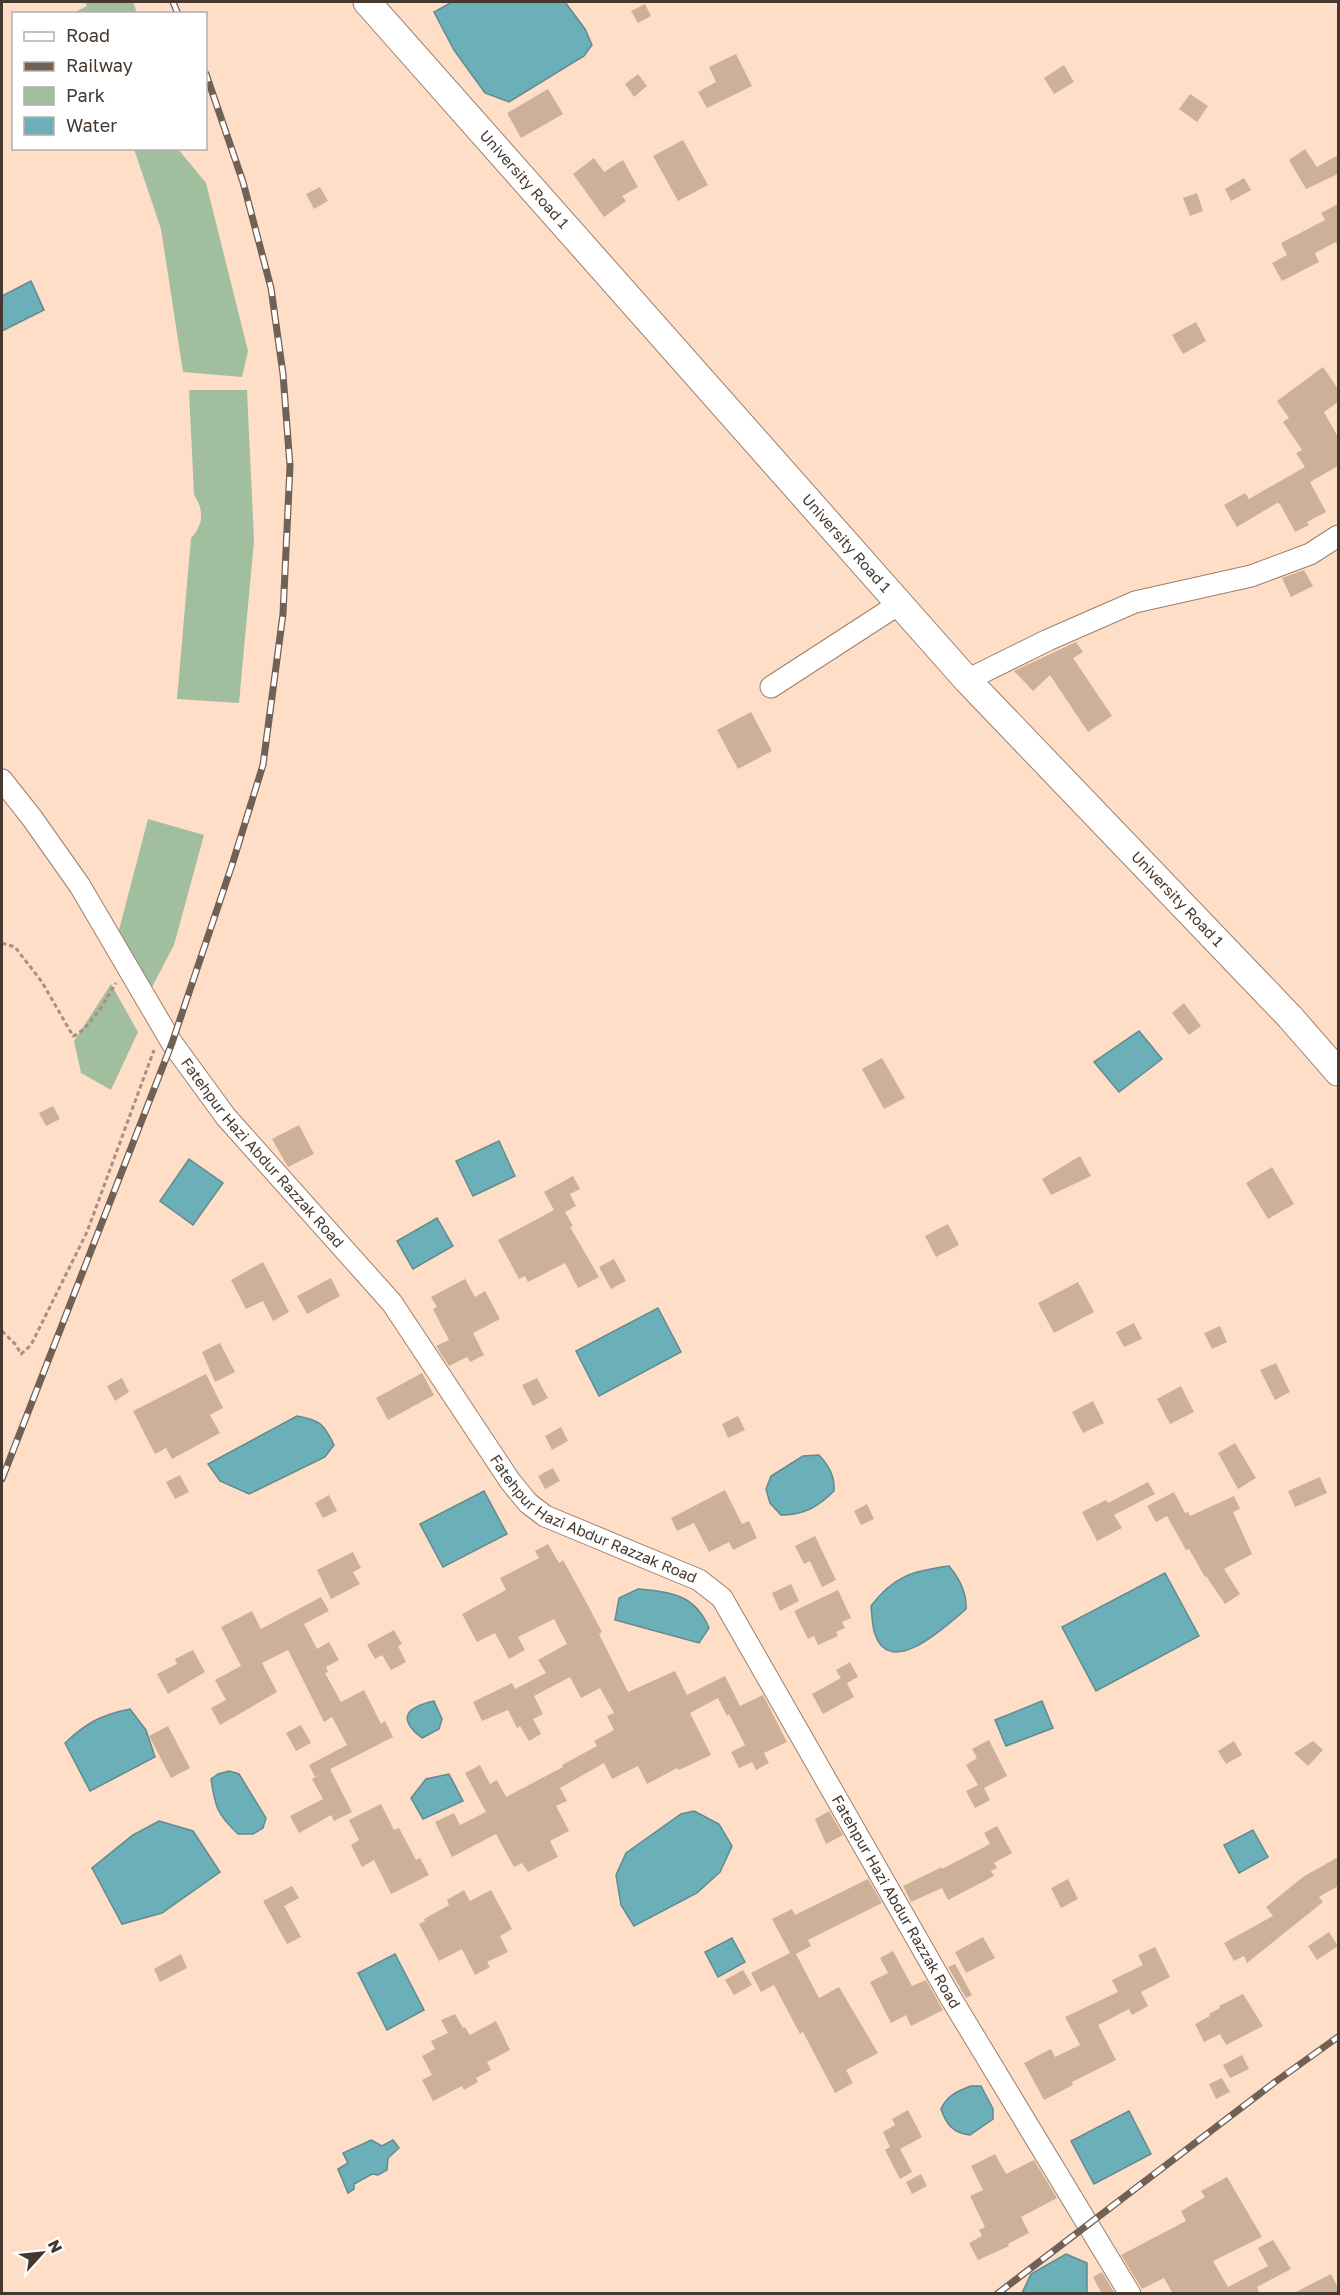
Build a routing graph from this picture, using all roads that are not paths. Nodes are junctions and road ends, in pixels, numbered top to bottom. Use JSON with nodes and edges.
{"nodes":[{"id":1,"x":367,"y":2,"type":"edge"},
{"id":2,"x":1338,"y":536,"type":"edge"},
{"id":3,"x":899,"y":604,"type":"junction"},
{"id":4,"x":967,"y":680,"type":"junction"},
{"id":5,"x":771,"y":687,"type":"dead end"},
{"id":6,"x":2,"y":780,"type":"edge"},
{"id":7,"x":1338,"y":1072,"type":"edge"},
{"id":8,"x":1130,"y":2294,"type":"edge"}],
"edges":[{"from":1,"to":3,"type":"main road","name":"University Road 1"},
{"from":2,"to":4,"type":"street"},
{"from":3,"to":4,"type":"main road","name":"University Road 1"},
{"from":3,"to":5,"type":"street"},
{"from":4,"to":7,"type":"main road","name":"University Road 1"},
{"from":6,"to":8,"type":"street","name":"Fatehpur Hazi Abdur Razzak Road"}]}
